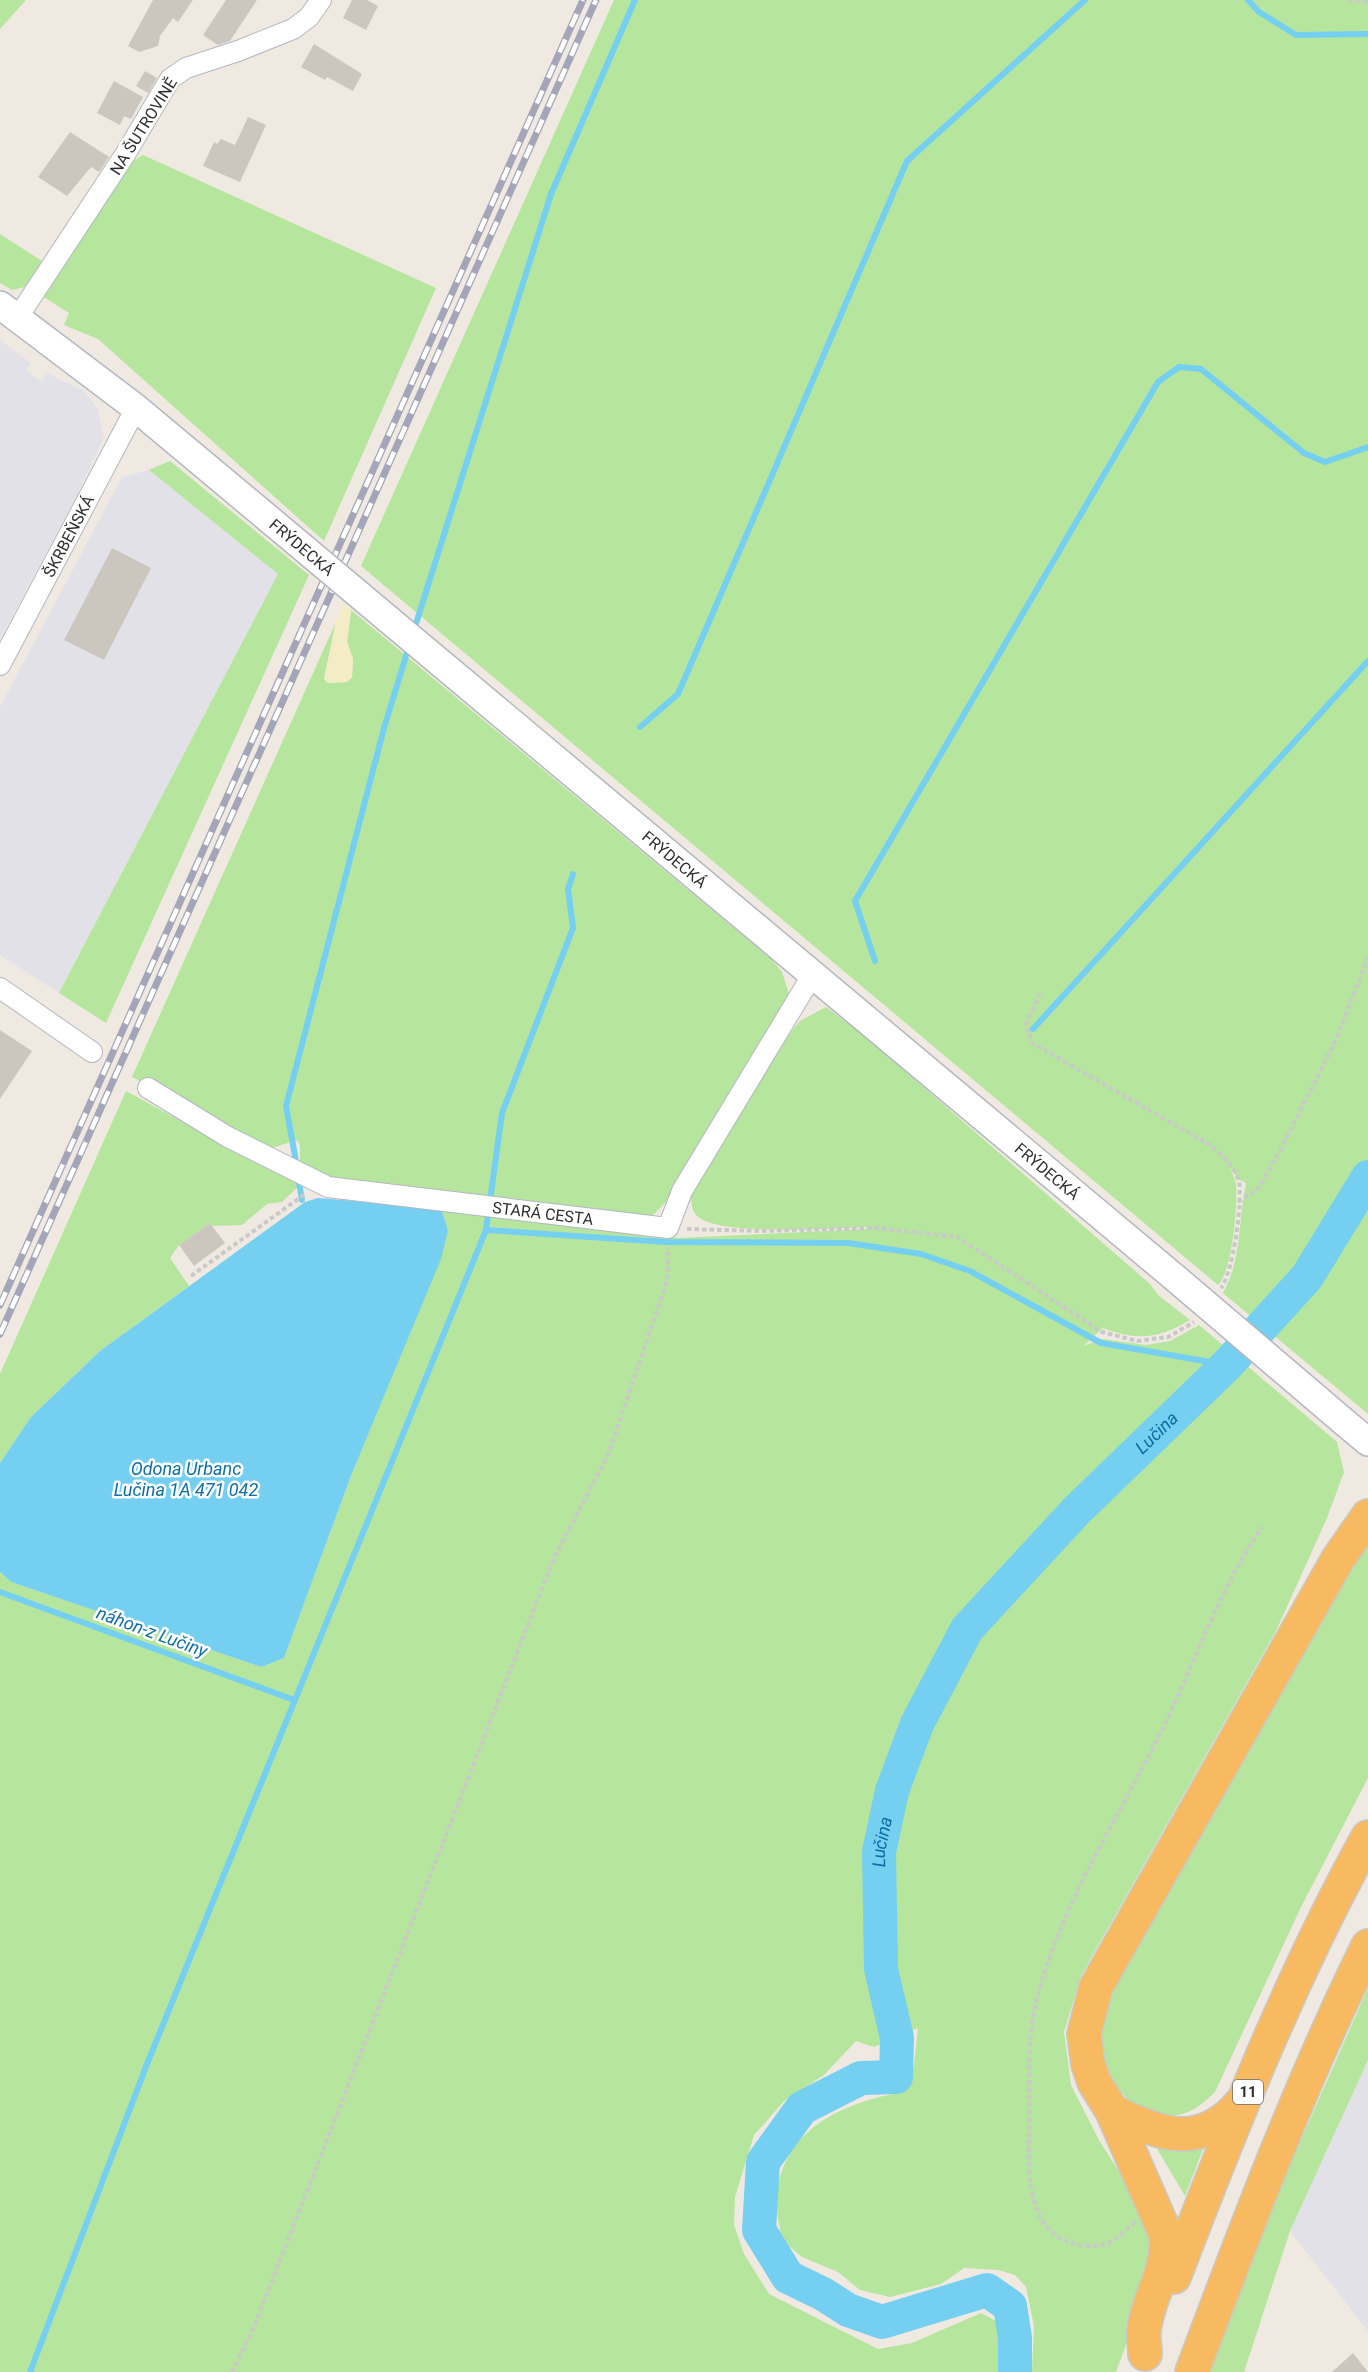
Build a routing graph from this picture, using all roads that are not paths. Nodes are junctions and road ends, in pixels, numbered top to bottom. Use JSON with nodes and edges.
{"nodes":[{"id":1,"x":321,"y":0,"type":"edge"},
{"id":2,"x":9,"y":311,"type":"edge"},
{"id":3,"x":135,"y":408,"type":"junction"},
{"id":4,"x":0,"y":665,"type":"edge"},
{"id":5,"x":813,"y":974,"type":"junction"},
{"id":6,"x":0,"y":988,"type":"edge"},
{"id":7,"x":92,"y":1052,"type":"dead end"},
{"id":8,"x":148,"y":1088,"type":"dead end"},
{"id":9,"x":1368,"y":1442,"type":"edge"},
{"id":10,"x":1368,"y":1516,"type":"edge"},
{"id":11,"x":1368,"y":1837,"type":"edge"},
{"id":12,"x":1368,"y":1946,"type":"edge"},
{"id":13,"x":1263,"y":2053,"type":"junction"},
{"id":14,"x":1112,"y":2111,"type":"junction"},
{"id":15,"x":1142,"y":2363,"type":"edge"},
{"id":16,"x":1192,"y":2372,"type":"edge"}],
"edges":[{"from":1,"to":2,"type":"street","name":"NA ŠUTROVINĚ"},
{"from":2,"to":3,"type":"main road","name":"FRÝDECKÁ"},
{"from":3,"to":4,"type":"street","name":"ŠKRBEŇSKÁ"},
{"from":3,"to":5,"type":"main road","name":"FRÝDECKÁ","bridge":true},
{"from":5,"to":8,"type":"street","name":"STARÁ CESTA"},
{"from":5,"to":9,"type":"main road","name":"FRÝDECKÁ","bridge":true},
{"from":6,"to":7,"type":"street"},
{"from":10,"to":14,"type":"highway"},
{"from":11,"to":13,"type":"highway","number":"11"},
{"from":12,"to":16,"type":"highway"},
{"from":13,"to":14,"type":"highway"},
{"from":13,"to":15,"type":"highway","number":"11"},
{"from":14,"to":15,"type":"highway"}]}
